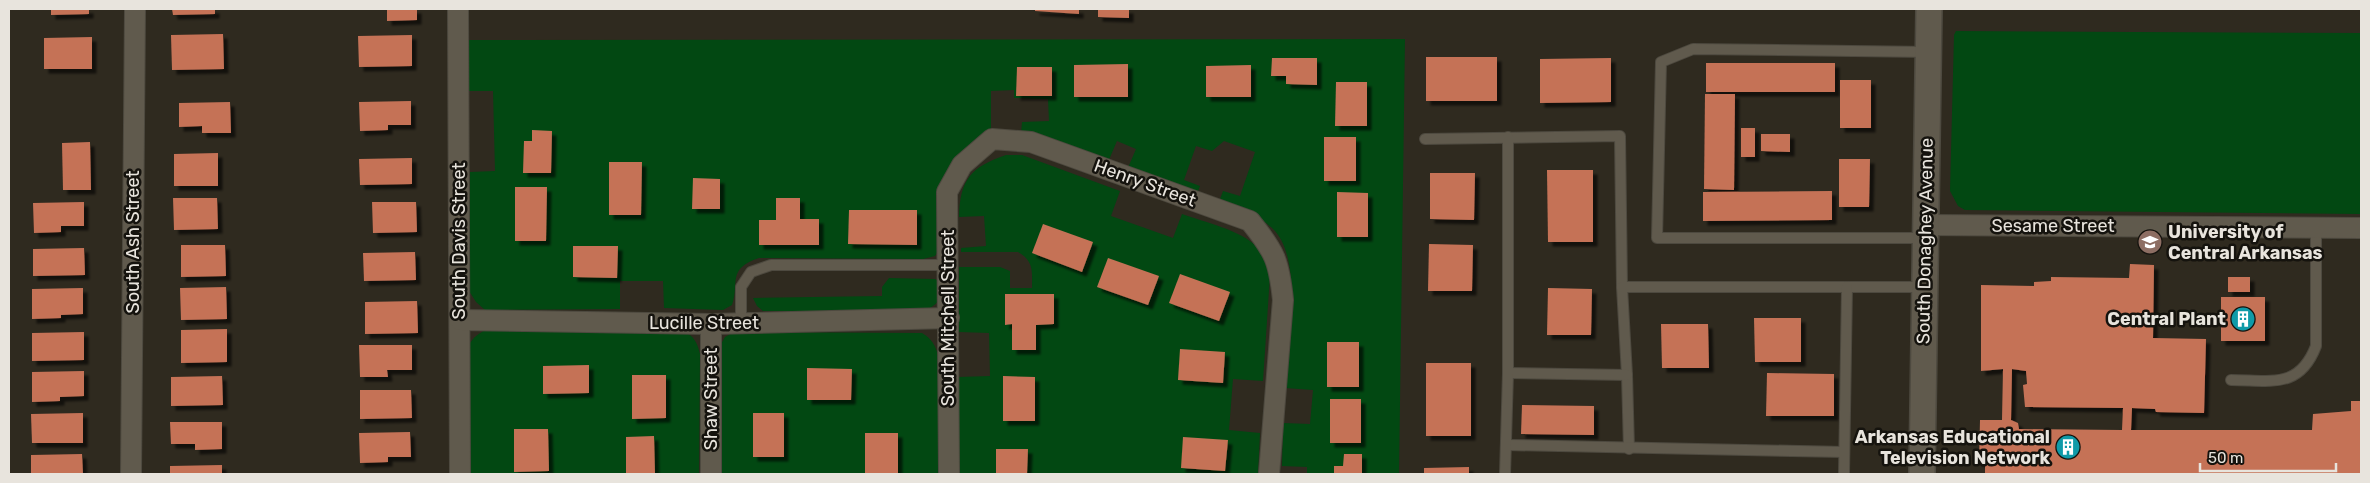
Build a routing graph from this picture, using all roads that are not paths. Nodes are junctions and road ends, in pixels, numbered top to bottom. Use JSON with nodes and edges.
{"nodes":[{"id":1,"x":135,"y":9,"type":"edge"},
{"id":2,"x":458,"y":9,"type":"edge"},
{"id":3,"x":1929,"y":9,"type":"edge"},
{"id":4,"x":1928,"y":52,"type":"junction"},
{"id":5,"x":1508,"y":137,"type":"junction"},
{"id":6,"x":1425,"y":139,"type":"dead end"},
{"id":7,"x":962,"y":165,"type":"joint"},
{"id":8,"x":2316,"y":228,"type":"junction"},
{"id":9,"x":2361,"y":228,"type":"edge"},
{"id":10,"x":1925,"y":232,"type":"junction"},
{"id":11,"x":948,"y":266,"type":"junction"},
{"id":12,"x":1622,"y":287,"type":"junction"},
{"id":13,"x":1846,"y":287,"type":"junction"},
{"id":14,"x":1924,"y":287,"type":"junction"},
{"id":15,"x":949,"y":318,"type":"junction"},
{"id":16,"x":460,"y":320,"type":"junction"},
{"id":17,"x":741,"y":323,"type":"junction"},
{"id":18,"x":711,"y":324,"type":"junction"},
{"id":19,"x":1508,"y":373,"type":"junction"},
{"id":20,"x":1628,"y":375,"type":"junction"},
{"id":21,"x":2231,"y":380,"type":"dead end"},
{"id":22,"x":1508,"y":445,"type":"junction"},
{"id":23,"x":1629,"y":449,"type":"junction"},
{"id":24,"x":1844,"y":452,"type":"junction"},
{"id":25,"x":131,"y":474,"type":"edge"},
{"id":26,"x":460,"y":474,"type":"edge"},
{"id":27,"x":711,"y":474,"type":"edge"},
{"id":28,"x":949,"y":474,"type":"edge"},
{"id":29,"x":1269,"y":474,"type":"edge"},
{"id":30,"x":1505,"y":474,"type":"edge"},
{"id":31,"x":1844,"y":474,"type":"edge"},
{"id":32,"x":1922,"y":474,"type":"edge"}],
"edges":[{"from":1,"to":25,"type":"street","name":"South Ash Street"},
{"from":2,"to":16,"type":"street","name":"South Davis Street"},
{"from":3,"to":4,"type":"street","name":"South Donaghey Avenue"},
{"from":4,"to":10,"type":"street","name":"South Donaghey Avenue"},
{"from":4,"to":10,"type":"lane"},
{"from":5,"to":6,"type":"lane"},
{"from":5,"to":12,"type":"lane"},
{"from":5,"to":19,"type":"lane"},
{"from":7,"to":11,"type":"street","name":"South Mitchell Street"},
{"from":7,"to":29,"type":"street","name":"Henry Street"},
{"from":8,"to":9,"type":"street","name":"Sesame Street"},
{"from":8,"to":10,"type":"street","name":"Sesame Street"},
{"from":8,"to":21,"type":"lane"},
{"from":10,"to":14,"type":"street","name":"South Donaghey Avenue"},
{"from":11,"to":15,"type":"street","name":"South Mitchell Street"},
{"from":11,"to":17,"type":"lane"},
{"from":12,"to":13,"type":"lane"},
{"from":12,"to":20,"type":"lane"},
{"from":13,"to":14,"type":"lane"},
{"from":13,"to":24,"type":"lane"},
{"from":14,"to":32,"type":"street","name":"South Donaghey Avenue"},
{"from":15,"to":17,"type":"street","name":"Lucille Street"},
{"from":15,"to":28,"type":"street","name":"South Mitchell Street"},
{"from":16,"to":18,"type":"street","name":"Lucille Street"},
{"from":16,"to":26,"type":"street","name":"South Davis Street"},
{"from":17,"to":18,"type":"street","name":"Lucille Street"},
{"from":18,"to":27,"type":"street","name":"Shaw Street"},
{"from":19,"to":20,"type":"lane"},
{"from":19,"to":22,"type":"lane"},
{"from":20,"to":23,"type":"lane"},
{"from":22,"to":23,"type":"lane"},
{"from":22,"to":30,"type":"lane"},
{"from":23,"to":24,"type":"lane"},
{"from":24,"to":31,"type":"lane"}]}
